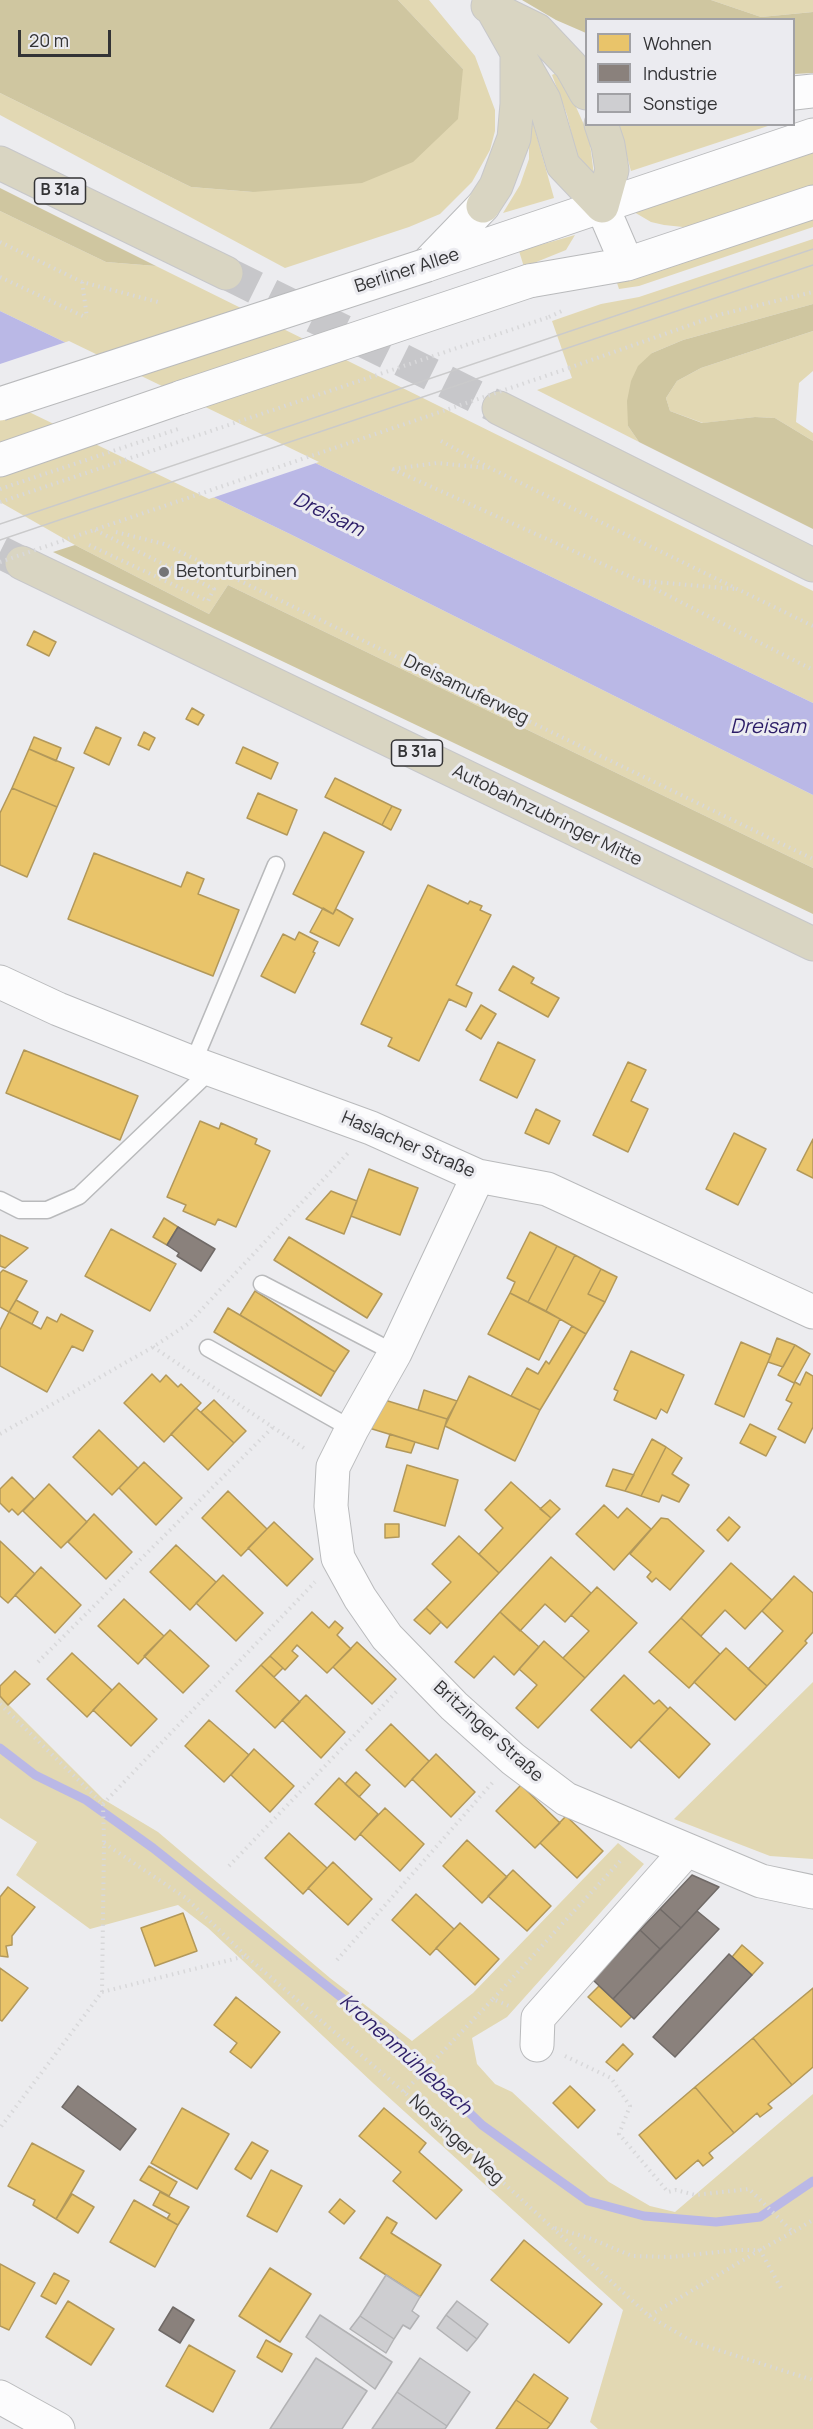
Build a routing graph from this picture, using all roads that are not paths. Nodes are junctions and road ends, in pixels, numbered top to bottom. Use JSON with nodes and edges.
{"nodes":[{"id":1,"x":487,"y":5,"type":"edge"},
{"id":2,"x":527,"y":41,"type":"junction"},
{"id":3,"x":585,"y":49,"type":"edge"},
{"id":4,"x":585,"y":91,"type":"edge"},
{"id":5,"x":813,"y":91,"type":"edge"},
{"id":6,"x":795,"y":93,"type":"edge"},
{"id":7,"x":602,"y":126,"type":"edge"},
{"id":8,"x":813,"y":135,"type":"edge"},
{"id":9,"x":1,"y":163,"type":"edge"},
{"id":10,"x":813,"y":202,"type":"edge"},
{"id":11,"x":483,"y":206,"type":"joint"},
{"id":12,"x":602,"y":206,"type":"junction"},
{"id":13,"x":627,"y":264,"type":"junction"},
{"id":14,"x":427,"y":265,"type":"junction"},
{"id":15,"x":226,"y":273,"type":"tunnel mouth"},
{"id":16,"x":0,"y":404,"type":"edge"},
{"id":17,"x":499,"y":408,"type":"tunnel mouth"},
{"id":18,"x":0,"y":460,"type":"edge"},
{"id":19,"x":11,"y":562,"type":"tunnel mouth"},
{"id":20,"x":813,"y":565,"type":"edge"},
{"id":21,"x":276,"y":865,"type":"dead end"},
{"id":22,"x":813,"y":944,"type":"edge"},
{"id":23,"x":0,"y":982,"type":"edge"},
{"id":24,"x":203,"y":1066,"type":"junction"},
{"id":25,"x":478,"y":1176,"type":"junction"},
{"id":26,"x":0,"y":1200,"type":"edge"},
{"id":27,"x":262,"y":1284,"type":"dead end"},
{"id":28,"x":813,"y":1312,"type":"edge"},
{"id":29,"x":208,"y":1348,"type":"dead end"},
{"id":30,"x":395,"y":1353,"type":"junction"},
{"id":31,"x":351,"y":1429,"type":"junction"},
{"id":32,"x":686,"y":1851,"type":"junction"},
{"id":33,"x":813,"y":1892,"type":"edge"},
{"id":34,"x":537,"y":2045,"type":"road end"},
{"id":35,"x":0,"y":2397,"type":"edge"},
{"id":36,"x":58,"y":2429,"type":"edge"}],
"edges":[{"from":1,"to":2,"type":"highway"},
{"from":2,"to":3,"type":"highway"},
{"from":2,"to":4,"type":"highway"},
{"from":2,"to":11,"type":"highway"},
{"from":2,"to":12,"type":"highway"},
{"from":5,"to":6,"type":"street"},
{"from":7,"to":12,"type":"highway"},
{"from":8,"to":12,"type":"street","name":"Berliner Allee"},
{"from":9,"to":15,"type":"highway","number":"B 31a"},
{"from":10,"to":13,"type":"street"},
{"from":11,"to":14,"type":"street"},
{"from":12,"to":13,"type":"street"},
{"from":12,"to":14,"type":"street","name":"Berliner Allee"},
{"from":13,"to":18,"type":"street","bridge":true},
{"from":14,"to":16,"type":"street","name":"Berliner Allee","bridge":true},
{"from":17,"to":20,"type":"highway"},
{"from":19,"to":22,"type":"highway","name":"Autobahnzubringer Mitte","number":"B 31a"},
{"from":21,"to":24,"type":"lane"},
{"from":23,"to":24,"type":"street","name":"Haslacher Straße"},
{"from":24,"to":25,"type":"street","name":"Haslacher Straße"},
{"from":24,"to":26,"type":"lane"},
{"from":25,"to":28,"type":"street","name":"Haslacher Straße"},
{"from":25,"to":30,"type":"street","name":"Britzinger Straße"},
{"from":27,"to":30,"type":"lane"},
{"from":29,"to":31,"type":"lane"},
{"from":30,"to":31,"type":"street","name":"Britzinger Straße"},
{"from":31,"to":32,"type":"street","name":"Britzinger Straße"},
{"from":32,"to":33,"type":"street","name":"Britzinger Straße"},
{"from":32,"to":34,"type":"street"},
{"from":35,"to":36,"type":"street"}]}
